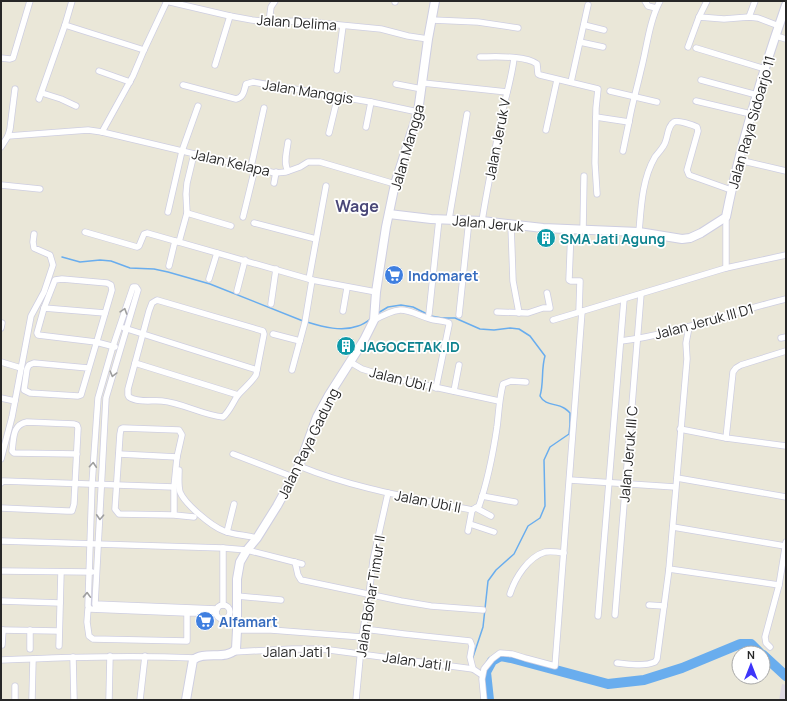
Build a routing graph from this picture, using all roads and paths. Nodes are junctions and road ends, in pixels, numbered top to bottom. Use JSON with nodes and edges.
{"nodes":[{"id":1,"x":30,"y":1,"type":"edge"},
{"id":2,"x":72,"y":1,"type":"edge"},
{"id":3,"x":166,"y":1,"type":"edge"},
{"id":4,"x":275,"y":1,"type":"edge"},
{"id":5,"x":435,"y":1,"type":"edge"},
{"id":6,"x":645,"y":1,"type":"edge"},
{"id":7,"x":660,"y":1,"type":"edge"},
{"id":8,"x":707,"y":1,"type":"edge"},
{"id":9,"x":755,"y":1,"type":"edge"},
{"id":10,"x":181,"y":3,"type":"edge"},
{"id":11,"x":588,"y":5,"type":"dead end"},
{"id":12,"x":786,"y":5,"type":"edge"},
{"id":13,"x":656,"y":8,"type":"junction"},
{"id":14,"x":230,"y":16,"type":"junction"},
{"id":15,"x":699,"y":17,"type":"junction"},
{"id":16,"x":749,"y":17,"type":"junction"},
{"id":17,"x":432,"y":20,"type":"junction"},
{"id":18,"x":269,"y":22,"type":"junction"},
{"id":19,"x":66,"y":25,"type":"junction"},
{"id":20,"x":584,"y":25,"type":"junction"},
{"id":21,"x":343,"y":26,"type":"junction"},
{"id":22,"x":779,"y":26,"type":"junction"},
{"id":23,"x":518,"y":28,"type":"dead end"},
{"id":24,"x":604,"y":30,"type":"dead end"},
{"id":25,"x":776,"y":36,"type":"junction"},
{"id":26,"x":428,"y":39,"type":"junction"},
{"id":27,"x":786,"y":39,"type":"edge"},
{"id":28,"x":580,"y":42,"type":"junction"},
{"id":29,"x":603,"y":47,"type":"dead end"},
{"id":30,"x":688,"y":47,"type":"dead end"},
{"id":31,"x":696,"y":48,"type":"dead end"},
{"id":32,"x":144,"y":50,"type":"junction"},
{"id":33,"x":480,"y":57,"type":"dead end"},
{"id":34,"x":1,"y":58,"type":"edge"},
{"id":35,"x":514,"y":58,"type":"junction"},
{"id":36,"x":215,"y":65,"type":"dead end"},
{"id":37,"x":765,"y":69,"type":"junction"},
{"id":38,"x":337,"y":70,"type":"dead end"},
{"id":39,"x":99,"y":71,"type":"dead end"},
{"id":40,"x":556,"y":80,"type":"junction"},
{"id":41,"x":701,"y":80,"type":"dead end"},
{"id":42,"x":130,"y":82,"type":"junction"},
{"id":43,"x":571,"y":82,"type":"junction"},
{"id":44,"x":396,"y":84,"type":"dead end"},
{"id":45,"x":183,"y":85,"type":"dead end"},
{"id":46,"x":423,"y":86,"type":"junction"},
{"id":47,"x":15,"y":89,"type":"dead end"},
{"id":48,"x":610,"y":91,"type":"dead end"},
{"id":49,"x":507,"y":92,"type":"junction"},
{"id":50,"x":42,"y":93,"type":"junction"},
{"id":51,"x":757,"y":95,"type":"junction"},
{"id":52,"x":338,"y":96,"type":"junction"},
{"id":53,"x":634,"y":96,"type":"junction"},
{"id":54,"x":39,"y":99,"type":"dead end"},
{"id":55,"x":696,"y":101,"type":"dead end"},
{"id":56,"x":371,"y":102,"type":"junction"},
{"id":57,"x":657,"y":102,"type":"dead end"},
{"id":58,"x":76,"y":106,"type":"dead end"},
{"id":59,"x":198,"y":106,"type":"dead end"},
{"id":60,"x":264,"y":108,"type":"dead end"},
{"id":61,"x":418,"y":112,"type":"junction"},
{"id":62,"x":467,"y":114,"type":"dead end"},
{"id":63,"x":752,"y":114,"type":"junction"},
{"id":64,"x":596,"y":117,"type":"junction"},
{"id":65,"x":629,"y":122,"type":"junction"},
{"id":66,"x":366,"y":127,"type":"dead end"},
{"id":67,"x":546,"y":130,"type":"dead end"},
{"id":68,"x":102,"y":132,"type":"junction"},
{"id":69,"x":329,"y":134,"type":"dead end"},
{"id":70,"x":8,"y":136,"type":"junction"},
{"id":71,"x":288,"y":142,"type":"dead end"},
{"id":72,"x":1,"y":147,"type":"edge"},
{"id":73,"x":182,"y":151,"type":"junction"},
{"id":74,"x":623,"y":151,"type":"dead end"},
{"id":75,"x":194,"y":154,"type":"junction"},
{"id":76,"x":738,"y":160,"type":"junction"},
{"id":77,"x":253,"y":167,"type":"junction"},
{"id":78,"x":288,"y":171,"type":"junction"},
{"id":79,"x":786,"y":171,"type":"edge"},
{"id":80,"x":276,"y":172,"type":"junction"},
{"id":81,"x":584,"y":176,"type":"dead end"},
{"id":82,"x":274,"y":182,"type":"dead end"},
{"id":83,"x":395,"y":184,"type":"junction"},
{"id":84,"x":1,"y":185,"type":"edge"},
{"id":85,"x":326,"y":186,"type":"dead end"},
{"id":86,"x":40,"y":189,"type":"dead end"},
{"id":87,"x":731,"y":190,"type":"junction"},
{"id":88,"x":597,"y":194,"type":"dead end"},
{"id":89,"x":168,"y":212,"type":"dead end"},
{"id":90,"x":187,"y":213,"type":"junction"},
{"id":91,"x":389,"y":214,"type":"junction"},
{"id":92,"x":243,"y":217,"type":"dead end"},
{"id":93,"x":726,"y":217,"type":"junction"},
{"id":94,"x":439,"y":219,"type":"junction"},
{"id":95,"x":449,"y":219,"type":"junction"},
{"id":96,"x":469,"y":220,"type":"junction"},
{"id":97,"x":482,"y":221,"type":"junction"},
{"id":98,"x":254,"y":223,"type":"dead end"},
{"id":99,"x":511,"y":225,"type":"junction"},
{"id":100,"x":231,"y":226,"type":"dead end"},
{"id":101,"x":571,"y":230,"type":"junction"},
{"id":102,"x":583,"y":230,"type":"junction"},
{"id":103,"x":85,"y":232,"type":"dead end"},
{"id":104,"x":639,"y":232,"type":"junction"},
{"id":105,"x":34,"y":234,"type":"dead end"},
{"id":106,"x":316,"y":239,"type":"junction"},
{"id":107,"x":177,"y":241,"type":"junction"},
{"id":108,"x":217,"y":253,"type":"junction"},
{"id":109,"x":786,"y":255,"type":"edge"},
{"id":110,"x":244,"y":260,"type":"junction"},
{"id":111,"x":169,"y":266,"type":"dead end"},
{"id":112,"x":726,"y":268,"type":"junction"},
{"id":113,"x":276,"y":269,"type":"junction"},
{"id":114,"x":210,"y":280,"type":"dead end"},
{"id":115,"x":311,"y":280,"type":"junction"},
{"id":116,"x":347,"y":288,"type":"junction"},
{"id":117,"x":237,"y":291,"type":"dead end"},
{"id":118,"x":376,"y":292,"type":"junction"},
{"id":119,"x":547,"y":293,"type":"dead end"},
{"id":120,"x":641,"y":294,"type":"junction"},
{"id":121,"x":624,"y":299,"type":"junction"},
{"id":122,"x":786,"y":299,"type":"edge"},
{"id":123,"x":271,"y":304,"type":"dead end"},
{"id":124,"x":44,"y":308,"type":"junction"},
{"id":125,"x":343,"y":312,"type":"dead end"},
{"id":126,"x":497,"y":312,"type":"dead end"},
{"id":127,"x":581,"y":312,"type":"junction"},
{"id":128,"x":105,"y":313,"type":"junction"},
{"id":129,"x":519,"y":313,"type":"junction"},
{"id":130,"x":429,"y":314,"type":"dead end"},
{"id":131,"x":459,"y":315,"type":"dead end"},
{"id":132,"x":374,"y":318,"type":"junction"},
{"id":133,"x":553,"y":320,"type":"dead end"},
{"id":134,"x":119,"y":327,"type":"junction"},
{"id":135,"x":689,"y":327,"type":"junction"},
{"id":136,"x":126,"y":329,"type":"junction"},
{"id":137,"x":143,"y":334,"type":"junction"},
{"id":138,"x":273,"y":334,"type":"dead end"},
{"id":139,"x":638,"y":339,"type":"junction"},
{"id":140,"x":300,"y":341,"type":"junction"},
{"id":141,"x":621,"y":341,"type":"junction"},
{"id":142,"x":96,"y":342,"type":"junction"},
{"id":143,"x":113,"y":346,"type":"junction"},
{"id":144,"x":120,"y":348,"type":"junction"},
{"id":145,"x":786,"y":351,"type":"edge"},
{"id":146,"x":1,"y":362,"type":"edge"},
{"id":147,"x":350,"y":362,"type":"junction"},
{"id":148,"x":135,"y":363,"type":"junction"},
{"id":149,"x":459,"y":365,"type":"dead end"},
{"id":150,"x":21,"y":368,"type":"junction"},
{"id":151,"x":88,"y":368,"type":"junction"},
{"id":152,"x":257,"y":370,"type":"junction"},
{"id":153,"x":292,"y":370,"type":"dead end"},
{"id":154,"x":526,"y":382,"type":"dead end"},
{"id":155,"x":436,"y":388,"type":"junction"},
{"id":156,"x":454,"y":391,"type":"junction"},
{"id":157,"x":238,"y":395,"type":"junction"},
{"id":158,"x":1,"y":398,"type":"edge"},
{"id":159,"x":98,"y":398,"type":"junction"},
{"id":160,"x":106,"y":398,"type":"junction"},
{"id":161,"x":15,"y":401,"type":"junction"},
{"id":162,"x":499,"y":401,"type":"junction"},
{"id":163,"x":680,"y":430,"type":"junction"},
{"id":164,"x":726,"y":438,"type":"junction"},
{"id":165,"x":95,"y":441,"type":"junction"},
{"id":166,"x":104,"y":441,"type":"junction"},
{"id":167,"x":786,"y":446,"type":"edge"},
{"id":168,"x":76,"y":454,"type":"junction"},
{"id":169,"x":119,"y":454,"type":"junction"},
{"id":170,"x":233,"y":454,"type":"dead end"},
{"id":171,"x":177,"y":457,"type":"junction"},
{"id":172,"x":1,"y":459,"type":"edge"},
{"id":173,"x":179,"y":466,"type":"dead end"},
{"id":174,"x":299,"y":466,"type":"junction"},
{"id":175,"x":293,"y":477,"type":"junction"},
{"id":176,"x":677,"y":478,"type":"junction"},
{"id":177,"x":570,"y":480,"type":"junction"},
{"id":178,"x":1,"y":483,"type":"edge"},
{"id":179,"x":75,"y":483,"type":"junction"},
{"id":180,"x":610,"y":483,"type":"junction"},
{"id":181,"x":92,"y":484,"type":"junction"},
{"id":182,"x":102,"y":484,"type":"junction"},
{"id":183,"x":626,"y":484,"type":"junction"},
{"id":184,"x":117,"y":485,"type":"junction"},
{"id":185,"x":174,"y":487,"type":"junction"},
{"id":186,"x":675,"y":487,"type":"junction"},
{"id":187,"x":388,"y":493,"type":"junction"},
{"id":188,"x":482,"y":496,"type":"junction"},
{"id":189,"x":786,"y":497,"type":"edge"},
{"id":190,"x":515,"y":502,"type":"dead end"},
{"id":191,"x":234,"y":504,"type":"dead end"},
{"id":192,"x":1,"y":508,"type":"edge"},
{"id":193,"x":474,"y":509,"type":"junction"},
{"id":194,"x":174,"y":515,"type":"junction"},
{"id":195,"x":491,"y":516,"type":"dead end"},
{"id":196,"x":194,"y":517,"type":"dead end"},
{"id":197,"x":470,"y":524,"type":"junction"},
{"id":198,"x":673,"y":527,"type":"junction"},
{"id":199,"x":468,"y":531,"type":"dead end"},
{"id":200,"x":227,"y":532,"type":"junction"},
{"id":201,"x":494,"y":532,"type":"dead end"},
{"id":202,"x":257,"y":538,"type":"junction"},
{"id":203,"x":1,"y":541,"type":"edge"},
{"id":204,"x":90,"y":544,"type":"junction"},
{"id":205,"x":98,"y":544,"type":"junction"},
{"id":206,"x":786,"y":544,"type":"edge"},
{"id":207,"x":223,"y":548,"type":"junction"},
{"id":208,"x":247,"y":550,"type":"junction"},
{"id":209,"x":564,"y":553,"type":"junction"},
{"id":210,"x":295,"y":562,"type":"junction"},
{"id":211,"x":302,"y":564,"type":"dead end"},
{"id":212,"x":669,"y":569,"type":"junction"},
{"id":213,"x":1,"y":571,"type":"edge"},
{"id":214,"x":61,"y":572,"type":"junction"},
{"id":215,"x":88,"y":572,"type":"junction"},
{"id":216,"x":96,"y":572,"type":"junction"},
{"id":217,"x":779,"y":585,"type":"junction"},
{"id":218,"x":510,"y":594,"type":"dead end"},
{"id":219,"x":369,"y":595,"type":"junction"},
{"id":220,"x":237,"y":596,"type":"junction"},
{"id":221,"x":281,"y":600,"type":"dead end"},
{"id":222,"x":1,"y":601,"type":"edge"},
{"id":223,"x":60,"y":603,"type":"junction"},
{"id":224,"x":223,"y":605,"type":"junction"},
{"id":225,"x":648,"y":605,"type":"dead end"},
{"id":226,"x":664,"y":606,"type":"junction"},
{"id":227,"x":88,"y":609,"type":"junction"},
{"id":228,"x":139,"y":609,"type":"junction"},
{"id":229,"x":483,"y":610,"type":"dead end"},
{"id":230,"x":187,"y":611,"type":"junction"},
{"id":231,"x":217,"y":611,"type":"junction"},
{"id":232,"x":233,"y":611,"type":"junction"},
{"id":233,"x":615,"y":615,"type":"dead end"},
{"id":234,"x":598,"y":616,"type":"dead end"},
{"id":235,"x":364,"y":628,"type":"junction"},
{"id":236,"x":2,"y":630,"type":"edge"},
{"id":237,"x":30,"y":630,"type":"junction"},
{"id":238,"x":237,"y":630,"type":"junction"},
{"id":239,"x":59,"y":631,"type":"junction"},
{"id":240,"x":362,"y":637,"type":"junction"},
{"id":241,"x":2,"y":645,"type":"dead end"},
{"id":242,"x":768,"y":645,"type":"edge"},
{"id":243,"x":59,"y":646,"type":"dead end"},
{"id":244,"x":30,"y":649,"type":"dead end"},
{"id":245,"x":233,"y":652,"type":"junction"},
{"id":246,"x":361,"y":654,"type":"junction"},
{"id":247,"x":110,"y":656,"type":"junction"},
{"id":248,"x":145,"y":656,"type":"junction"},
{"id":249,"x":73,"y":657,"type":"junction"},
{"id":250,"x":195,"y":658,"type":"junction"},
{"id":251,"x":33,"y":659,"type":"junction"},
{"id":252,"x":1,"y":660,"type":"edge"},
{"id":253,"x":617,"y":663,"type":"dead end"},
{"id":254,"x":473,"y":669,"type":"junction"},
{"id":255,"x":483,"y":672,"type":"junction"},
{"id":256,"x":15,"y":686,"type":"dead end"},
{"id":257,"x":15,"y":700,"type":"edge"},
{"id":258,"x":32,"y":700,"type":"edge"},
{"id":259,"x":74,"y":700,"type":"edge"},
{"id":260,"x":109,"y":700,"type":"edge"},
{"id":261,"x":140,"y":700,"type":"edge"},
{"id":262,"x":186,"y":700,"type":"edge"},
{"id":263,"x":356,"y":700,"type":"edge"},
{"id":264,"x":484,"y":700,"type":"edge"}],
"edges":[{"from":1,"to":34,"type":"street"},
{"from":2,"to":19,"type":"street"},
{"from":3,"to":10,"type":"street","name":"Jalan Delima"},
{"from":3,"to":32,"type":"street"},
{"from":4,"to":18,"type":"street"},
{"from":5,"to":17,"type":"street","name":"Jalan Mangga"},
{"from":6,"to":13,"type":"street"},
{"from":7,"to":13,"type":"street"},
{"from":8,"to":15,"type":"street"},
{"from":9,"to":16,"type":"street"},
{"from":10,"to":14,"type":"street","name":"Jalan Delima"},
{"from":11,"to":20,"type":"street"},
{"from":12,"to":22,"type":"street","name":"Jalan Raya Sidoarjo 11"},
{"from":13,"to":53,"type":"street"},
{"from":14,"to":18,"type":"street","name":"Jalan Delima"},
{"from":14,"to":36,"type":"street"},
{"from":15,"to":16,"type":"street"},
{"from":15,"to":30,"type":"street"},
{"from":16,"to":22,"type":"street"},
{"from":17,"to":23,"type":"street"},
{"from":17,"to":26,"type":"street","name":"Jalan Mangga"},
{"from":18,"to":21,"type":"street","name":"Jalan Delima"},
{"from":19,"to":32,"type":"street"},
{"from":19,"to":50,"type":"street"},
{"from":20,"to":24,"type":"street"},
{"from":20,"to":28,"type":"street"},
{"from":21,"to":26,"type":"street","name":"Jalan Delima"},
{"from":21,"to":38,"type":"street"},
{"from":22,"to":25,"type":"street","name":"Jalan Raya Sidoarjo 11"},
{"from":25,"to":27,"type":"street"},
{"from":25,"to":37,"type":"street","name":"Jalan Raya Sidoarjo 11"},
{"from":26,"to":46,"type":"street","name":"Jalan Mangga"},
{"from":28,"to":29,"type":"street"},
{"from":28,"to":43,"type":"street"},
{"from":31,"to":37,"type":"street"},
{"from":32,"to":42,"type":"street"},
{"from":33,"to":35,"type":"street"},
{"from":35,"to":40,"type":"street"},
{"from":35,"to":49,"type":"street","name":"Jalan Jeruk V"},
{"from":37,"to":51,"type":"street","name":"Jalan Raya Sidoarjo 11"},
{"from":39,"to":42,"type":"street"},
{"from":40,"to":43,"type":"street"},
{"from":40,"to":67,"type":"street"},
{"from":41,"to":51,"type":"street"},
{"from":42,"to":68,"type":"street"},
{"from":43,"to":64,"type":"street"},
{"from":44,"to":46,"type":"street"},
{"from":45,"to":52,"type":"street","name":"Jalan Manggis"},
{"from":46,"to":49,"type":"street"},
{"from":46,"to":61,"type":"street","name":"Jalan Mangga"},
{"from":47,"to":70,"type":"street"},
{"from":48,"to":53,"type":"street"},
{"from":49,"to":97,"type":"street","name":"Jalan Jeruk V"},
{"from":50,"to":54,"type":"street"},
{"from":50,"to":58,"type":"street"},
{"from":51,"to":63,"type":"street","name":"Jalan Raya Sidoarjo 11"},
{"from":52,"to":56,"type":"street","name":"Jalan Manggis"},
{"from":52,"to":69,"type":"street"},
{"from":53,"to":57,"type":"street"},
{"from":53,"to":65,"type":"street"},
{"from":55,"to":63,"type":"street"},
{"from":56,"to":61,"type":"street","name":"Jalan Manggis"},
{"from":56,"to":66,"type":"street"},
{"from":59,"to":73,"type":"street"},
{"from":60,"to":77,"type":"street"},
{"from":61,"to":83,"type":"street","name":"Jalan Mangga"},
{"from":62,"to":95,"type":"street"},
{"from":63,"to":76,"type":"street","name":"Jalan Raya Sidoarjo 11"},
{"from":64,"to":65,"type":"street"},
{"from":64,"to":88,"type":"street"},
{"from":65,"to":74,"type":"street"},
{"from":68,"to":70,"type":"street","name":"Jalan Kelapa"},
{"from":68,"to":73,"type":"street","name":"Jalan Kelapa"},
{"from":70,"to":72,"type":"street"},
{"from":71,"to":78,"type":"street"},
{"from":73,"to":75,"type":"street","name":"Jalan Kelapa"},
{"from":73,"to":89,"type":"street"},
{"from":75,"to":77,"type":"street","name":"Jalan Kelapa"},
{"from":75,"to":90,"type":"street"},
{"from":76,"to":79,"type":"street"},
{"from":76,"to":87,"type":"street","name":"Jalan Raya Sidoarjo 11"},
{"from":77,"to":80,"type":"street","name":"Jalan Kelapa"},
{"from":77,"to":92,"type":"street"},
{"from":78,"to":80,"type":"street","name":"Jalan Kelapa"},
{"from":78,"to":83,"type":"street","name":"Jalan Kelapa"},
{"from":80,"to":82,"type":"street"},
{"from":81,"to":102,"type":"street"},
{"from":83,"to":91,"type":"street","name":"Jalan Mangga"},
{"from":84,"to":86,"type":"street"},
{"from":85,"to":106,"type":"street"},
{"from":87,"to":93,"type":"street","name":"Jalan Raya Sidoarjo 11"},
{"from":87,"to":104,"type":"street"},
{"from":90,"to":100,"type":"street"},
{"from":90,"to":107,"type":"street"},
{"from":91,"to":94,"type":"street","name":"Jalan Jeruk"},
{"from":91,"to":118,"type":"street","name":"Jalan Mangga"},
{"from":93,"to":104,"type":"street","name":"Jalan Jeruk"},
{"from":93,"to":112,"type":"street"},
{"from":94,"to":95,"type":"street","name":"Jalan Jeruk"},
{"from":94,"to":130,"type":"street"},
{"from":95,"to":96,"type":"street","name":"Jalan Jeruk"},
{"from":96,"to":97,"type":"street","name":"Jalan Jeruk"},
{"from":96,"to":131,"type":"street"},
{"from":97,"to":99,"type":"street","name":"Jalan Jeruk"},
{"from":98,"to":106,"type":"street"},
{"from":99,"to":101,"type":"street","name":"Jalan Jeruk"},
{"from":99,"to":129,"type":"street"},
{"from":101,"to":102,"type":"street","name":"Jalan Jeruk"},
{"from":101,"to":127,"type":"street"},
{"from":102,"to":104,"type":"street","name":"Jalan Jeruk"},
{"from":103,"to":107,"type":"street"},
{"from":105,"to":150,"type":"street"},
{"from":106,"to":115,"type":"street"},
{"from":107,"to":108,"type":"street"},
{"from":107,"to":111,"type":"street"},
{"from":108,"to":110,"type":"street"},
{"from":108,"to":114,"type":"street"},
{"from":109,"to":112,"type":"street"},
{"from":110,"to":113,"type":"street"},
{"from":110,"to":117,"type":"street"},
{"from":112,"to":120,"type":"street"},
{"from":113,"to":115,"type":"street"},
{"from":113,"to":123,"type":"street"},
{"from":115,"to":116,"type":"street"},
{"from":115,"to":140,"type":"street"},
{"from":116,"to":118,"type":"street"},
{"from":116,"to":125,"type":"street"},
{"from":118,"to":132,"type":"street","name":"Jalan Raya Gadung"},
{"from":119,"to":129,"type":"street"},
{"from":120,"to":121,"type":"street"},
{"from":120,"to":139,"type":"street","name":"Jalan Jeruk III C"},
{"from":121,"to":127,"type":"street"},
{"from":121,"to":141,"type":"street"},
{"from":122,"to":135,"type":"street","name":"Jalan Jeruk III D1"},
{"from":124,"to":128,"type":"street"},
{"from":124,"to":128,"type":"street"},
{"from":124,"to":142,"type":"street"},
{"from":126,"to":129,"type":"street"},
{"from":127,"to":133,"type":"street"},
{"from":127,"to":177,"type":"street"},
{"from":128,"to":142,"type":"street"},
{"from":132,"to":147,"type":"street","name":"Jalan Raya Gadung"},
{"from":132,"to":155,"type":"street"},
{"from":134,"to":136,"type":"street"},
{"from":134,"to":136,"type":"street","one_way":true},
{"from":134,"to":143,"type":"street"},
{"from":135,"to":139,"type":"street","name":"Jalan Jeruk III D1"},
{"from":135,"to":163,"type":"street"},
{"from":136,"to":137,"type":"street"},
{"from":136,"to":144,"type":"street"},
{"from":137,"to":148,"type":"street"},
{"from":137,"to":152,"type":"street"},
{"from":137,"to":152,"type":"street"},
{"from":138,"to":140,"type":"street"},
{"from":139,"to":141,"type":"street","name":"Jalan Jeruk III D1"},
{"from":139,"to":183,"type":"street","name":"Jalan Jeruk III C"},
{"from":140,"to":153,"type":"street"},
{"from":141,"to":180,"type":"street"},
{"from":142,"to":143,"type":"street"},
{"from":142,"to":151,"type":"street"},
{"from":143,"to":144,"type":"street"},
{"from":143,"to":159,"type":"street"},
{"from":144,"to":160,"type":"street","one_way":true},
{"from":145,"to":164,"type":"street"},
{"from":146,"to":150,"type":"street"},
{"from":147,"to":155,"type":"street","name":"Jalan Ubi I"},
{"from":147,"to":174,"type":"street","name":"Jalan Raya Gadung"},
{"from":148,"to":157,"type":"street"},
{"from":148,"to":157,"type":"street"},
{"from":149,"to":156,"type":"street"},
{"from":150,"to":161,"type":"street"},
{"from":151,"to":151,"type":"street"},
{"from":152,"to":157,"type":"street"},
{"from":154,"to":162,"type":"street","name":"Jalan Ubi II"},
{"from":155,"to":156,"type":"street","name":"Jalan Ubi I"},
{"from":156,"to":162,"type":"street"},
{"from":158,"to":161,"type":"street"},
{"from":159,"to":160,"type":"street"},
{"from":159,"to":165,"type":"street"},
{"from":160,"to":166,"type":"street"},
{"from":161,"to":172,"type":"street"},
{"from":162,"to":188,"type":"street","name":"Jalan Ubi II"},
{"from":163,"to":164,"type":"street"},
{"from":163,"to":176,"type":"street"},
{"from":164,"to":167,"type":"street"},
{"from":165,"to":166,"type":"street"},
{"from":181,"to":165,"type":"street","one_way":true},
{"from":166,"to":182,"type":"street"},
{"from":168,"to":168,"type":"street"},
{"from":168,"to":179,"type":"street"},
{"from":169,"to":171,"type":"street"},
{"from":169,"to":171,"type":"street"},
{"from":169,"to":184,"type":"street"},
{"from":170,"to":175,"type":"street"},
{"from":171,"to":185,"type":"street"},
{"from":173,"to":200,"type":"street"},
{"from":174,"to":175,"type":"street","name":"Jalan Raya Gadung"},
{"from":174,"to":187,"type":"street","name":"Jalan Ubi II"},
{"from":175,"to":202,"type":"street","name":"Jalan Raya Gadung"},
{"from":176,"to":186,"type":"street"},
{"from":176,"to":189,"type":"street"},
{"from":177,"to":180,"type":"street"},
{"from":177,"to":209,"type":"street"},
{"from":178,"to":179,"type":"street"},
{"from":179,"to":181,"type":"street"},
{"from":179,"to":192,"type":"street"},
{"from":180,"to":183,"type":"street"},
{"from":180,"to":234,"type":"street"},
{"from":181,"to":182,"type":"street"},
{"from":181,"to":204,"type":"street"},
{"from":182,"to":184,"type":"street"},
{"from":182,"to":205,"type":"street","one_way":true},
{"from":183,"to":186,"type":"street"},
{"from":183,"to":233,"type":"street","name":"Jalan Jeruk III C"},
{"from":184,"to":185,"type":"street"},
{"from":184,"to":194,"type":"street"},
{"from":185,"to":194,"type":"street"},
{"from":186,"to":198,"type":"street"},
{"from":187,"to":193,"type":"street","name":"Jalan Ubi II"},
{"from":187,"to":219,"type":"street","name":"Jalan Bohar Timur II"},
{"from":188,"to":190,"type":"street"},
{"from":188,"to":193,"type":"street","name":"Jalan Ubi II"},
{"from":191,"to":200,"type":"street"},
{"from":193,"to":195,"type":"street"},
{"from":193,"to":197,"type":"street"},
{"from":194,"to":196,"type":"street"},
{"from":197,"to":199,"type":"street"},
{"from":197,"to":201,"type":"street"},
{"from":198,"to":206,"type":"street"},
{"from":198,"to":212,"type":"street"},
{"from":200,"to":202,"type":"street"},
{"from":202,"to":208,"type":"street","name":"Jalan Raya Gadung"},
{"from":203,"to":204,"type":"street"},
{"from":204,"to":205,"type":"street"},
{"from":204,"to":215,"type":"street"},
{"from":205,"to":207,"type":"street"},
{"from":205,"to":216,"type":"street"},
{"from":206,"to":217,"type":"street"},
{"from":207,"to":208,"type":"street"},
{"from":207,"to":224,"type":"street"},
{"from":208,"to":210,"type":"street"},
{"from":208,"to":220,"type":"street","name":"Jalan Raya Gadung"},
{"from":209,"to":218,"type":"street"},
{"from":209,"to":255,"type":"street"},
{"from":210,"to":211,"type":"street"},
{"from":210,"to":219,"type":"street"},
{"from":212,"to":217,"type":"street"},
{"from":212,"to":226,"type":"street"},
{"from":213,"to":214,"type":"street"},
{"from":214,"to":215,"type":"street"},
{"from":214,"to":223,"type":"street"},
{"from":215,"to":216,"type":"street"},
{"from":227,"to":215,"type":"street","one_way":true},
{"from":216,"to":228,"type":"street"},
{"from":217,"to":242,"type":"street"},
{"from":219,"to":229,"type":"street"},
{"from":219,"to":235,"type":"street","name":"Jalan Bohar Timur II"},
{"from":220,"to":221,"type":"street"},
{"from":220,"to":232,"type":"street","name":"Jalan Raya Gadung"},
{"from":222,"to":223,"type":"street"},
{"from":223,"to":239,"type":"street"},
{"from":224,"to":231,"type":"street"},
{"from":224,"to":232,"type":"street"},
{"from":225,"to":226,"type":"street"},
{"from":226,"to":253,"type":"street"},
{"from":227,"to":228,"type":"street"},
{"from":227,"to":230,"type":"street"},
{"from":228,"to":230,"type":"street"},
{"from":230,"to":231,"type":"street"},
{"from":231,"to":232,"type":"street"},
{"from":232,"to":238,"type":"street","name":"Jalan Raya Gadung"},
{"from":235,"to":240,"type":"street","name":"Jalan Bohar Timur II"},
{"from":235,"to":254,"type":"street"},
{"from":236,"to":237,"type":"street"},
{"from":236,"to":241,"type":"street"},
{"from":237,"to":239,"type":"street"},
{"from":237,"to":244,"type":"street"},
{"from":238,"to":240,"type":"street"},
{"from":238,"to":245,"type":"street","name":"Jalan Raya Gadung"},
{"from":239,"to":243,"type":"street"},
{"from":240,"to":246,"type":"street","name":"Jalan Bohar Timur II"},
{"from":245,"to":246,"type":"street","name":"Jalan Jati 1"},
{"from":245,"to":250,"type":"street"},
{"from":246,"to":254,"type":"street","name":"Jalan Jati II"},
{"from":246,"to":263,"type":"street","name":"Jalan Bohar Timur II"},
{"from":247,"to":248,"type":"street"},
{"from":247,"to":249,"type":"street"},
{"from":247,"to":260,"type":"street"},
{"from":248,"to":250,"type":"street"},
{"from":248,"to":261,"type":"street"},
{"from":249,"to":251,"type":"street"},
{"from":249,"to":259,"type":"street"},
{"from":250,"to":262,"type":"street"},
{"from":251,"to":252,"type":"street"},
{"from":251,"to":258,"type":"street"},
{"from":254,"to":255,"type":"street"},
{"from":255,"to":264,"type":"street"},
{"from":256,"to":257,"type":"street"}]}
